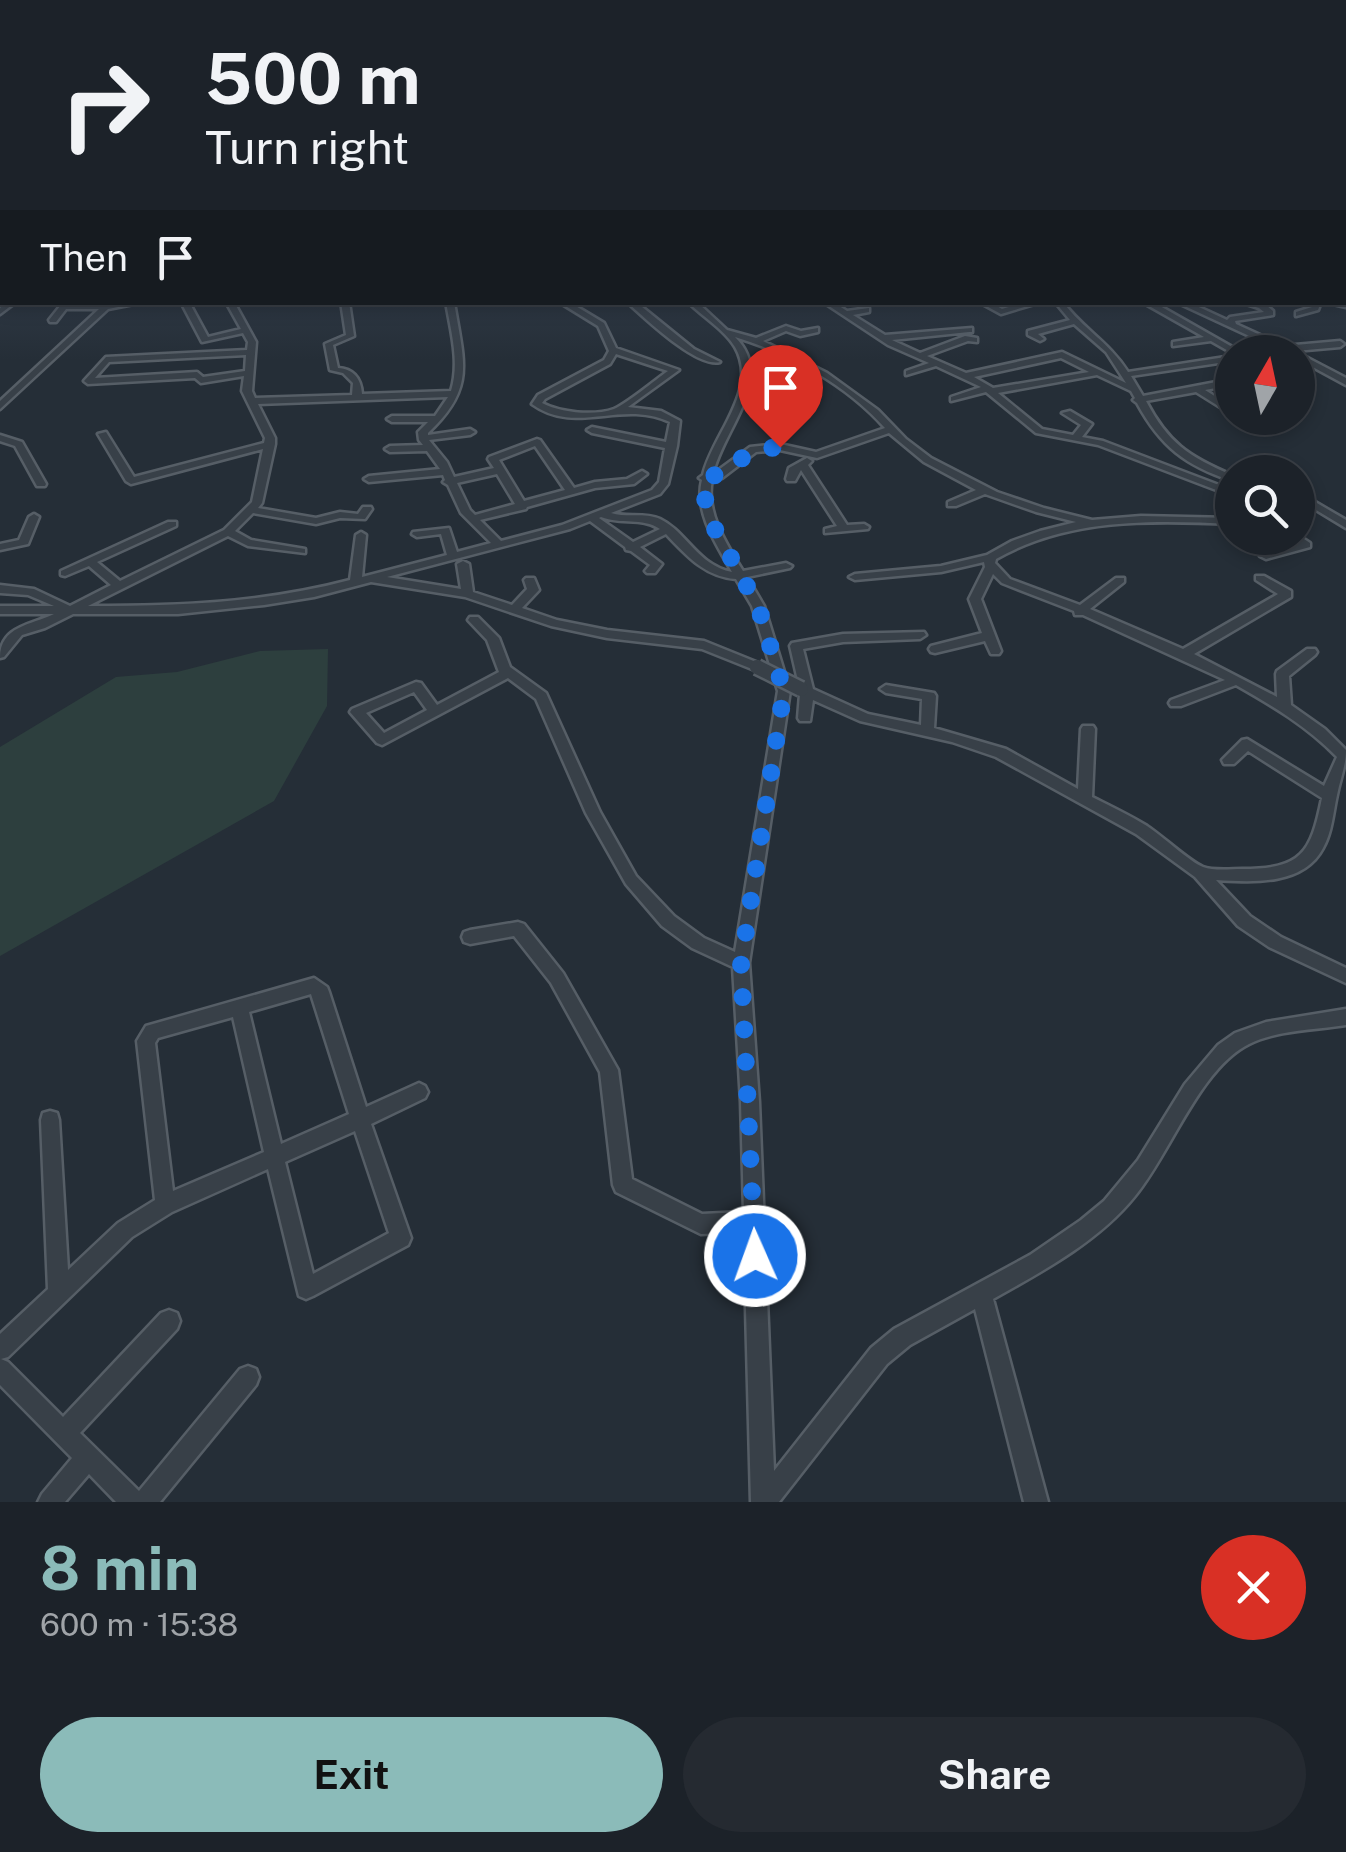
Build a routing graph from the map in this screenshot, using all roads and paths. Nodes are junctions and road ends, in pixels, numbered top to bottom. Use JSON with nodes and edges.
{"nodes":[{"id":1,"x":187,"y":305,"type":"edge"},
{"id":2,"x":232,"y":305,"type":"edge"},
{"id":3,"x":345,"y":305,"type":"edge"},
{"id":4,"x":451,"y":305,"type":"edge"},
{"id":5,"x":567,"y":305,"type":"edge"},
{"id":6,"x":635,"y":305,"type":"edge"},
{"id":7,"x":695,"y":305,"type":"edge"},
{"id":8,"x":832,"y":305,"type":"edge"},
{"id":9,"x":989,"y":305,"type":"edge"},
{"id":10,"x":1029,"y":305,"type":"edge"},
{"id":11,"x":1062,"y":305,"type":"edge"},
{"id":12,"x":1151,"y":305,"type":"edge"},
{"id":13,"x":1184,"y":305,"type":"edge"},
{"id":14,"x":1258,"y":305,"type":"edge"},
{"id":15,"x":1316,"y":305,"type":"edge"},
{"id":16,"x":106,"y":306,"type":"edge"},
{"id":17,"x":866,"y":310,"type":"dead end"},
{"id":18,"x":845,"y":314,"type":"junction"},
{"id":19,"x":1299,"y":314,"type":"dead end"},
{"id":20,"x":53,"y":320,"type":"dead end"},
{"id":21,"x":1075,"y":320,"type":"junction"},
{"id":22,"x":1233,"y":323,"type":"junction"},
{"id":23,"x":246,"y":330,"type":"junction"},
{"id":24,"x":815,"y":330,"type":"dead end"},
{"id":25,"x":725,"y":331,"type":"junction"},
{"id":26,"x":1256,"y":335,"type":"edge"},
{"id":27,"x":882,"y":338,"type":"junction"},
{"id":28,"x":1210,"y":339,"type":"junction"},
{"id":29,"x":1040,"y":340,"type":"dead end"},
{"id":30,"x":756,"y":341,"type":"junction"},
{"id":31,"x":1215,"y":342,"type":"edge"},
{"id":32,"x":1176,"y":344,"type":"dead end"},
{"id":33,"x":1340,"y":344,"type":"dead end"},
{"id":34,"x":1315,"y":347,"type":"edge"},
{"id":35,"x":613,"y":350,"type":"junction"},
{"id":36,"x":252,"y":352,"type":"junction"},
{"id":37,"x":919,"y":356,"type":"junction"},
{"id":38,"x":1215,"y":358,"type":"edge"},
{"id":39,"x":189,"y":360,"type":"junction"},
{"id":40,"x":716,"y":362,"type":"dead end"},
{"id":41,"x":937,"y":363,"type":"junction"},
{"id":42,"x":1315,"y":363,"type":"edge"},
{"id":43,"x":1346,"y":364,"type":"edge"},
{"id":44,"x":1324,"y":367,"type":"junction"},
{"id":45,"x":1096,"y":373,"type":"junction"},
{"id":46,"x":197,"y":374,"type":"junction"},
{"id":47,"x":249,"y":374,"type":"junction"},
{"id":48,"x":909,"y":374,"type":"dead end"},
{"id":49,"x":1124,"y":375,"type":"junction"},
{"id":50,"x":966,"y":376,"type":"junction"},
{"id":51,"x":1346,"y":382,"type":"edge"},
{"id":52,"x":1215,"y":386,"type":"edge"},
{"id":53,"x":1198,"y":389,"type":"junction"},
{"id":54,"x":991,"y":390,"type":"junction"},
{"id":55,"x":454,"y":394,"type":"junction"},
{"id":56,"x":357,"y":395,"type":"junction"},
{"id":57,"x":1135,"y":395,"type":"junction"},
{"id":58,"x":954,"y":399,"type":"dead end"},
{"id":59,"x":1215,"y":400,"type":"edge"},
{"id":60,"x":252,"y":402,"type":"junction"},
{"id":61,"x":0,"y":406,"type":"edge"},
{"id":62,"x":620,"y":409,"type":"junction"},
{"id":63,"x":1067,"y":413,"type":"dead end"},
{"id":64,"x":392,"y":419,"type":"dead end"},
{"id":65,"x":439,"y":419,"type":"junction"},
{"id":66,"x":890,"y":428,"type":"junction"},
{"id":67,"x":592,"y":430,"type":"dead end"},
{"id":68,"x":470,"y":432,"type":"dead end"},
{"id":69,"x":103,"y":434,"type":"dead end"},
{"id":70,"x":0,"y":438,"type":"edge"},
{"id":71,"x":1076,"y":439,"type":"junction"},
{"id":72,"x":425,"y":443,"type":"junction"},
{"id":73,"x":270,"y":444,"type":"junction"},
{"id":74,"x":672,"y":446,"type":"junction"},
{"id":75,"x":390,"y":448,"type":"dead end"},
{"id":76,"x":816,"y":455,"type":"junction"},
{"id":77,"x":802,"y":464,"type":"junction"},
{"id":78,"x":1215,"y":469,"type":"edge"},
{"id":79,"x":500,"y":470,"type":"junction"},
{"id":80,"x":642,"y":474,"type":"dead end"},
{"id":81,"x":447,"y":477,"type":"junction"},
{"id":82,"x":704,"y":478,"type":"junction"},
{"id":83,"x":369,"y":479,"type":"dead end"},
{"id":84,"x":791,"y":480,"type":"dead end"},
{"id":85,"x":42,"y":484,"type":"dead end"},
{"id":86,"x":1215,"y":487,"type":"edge"},
{"id":87,"x":571,"y":491,"type":"junction"},
{"id":88,"x":984,"y":491,"type":"junction"},
{"id":89,"x":952,"y":504,"type":"dead end"},
{"id":90,"x":1315,"y":506,"type":"edge"},
{"id":91,"x":522,"y":507,"type":"junction"},
{"id":92,"x":367,"y":509,"type":"dead end"},
{"id":93,"x":252,"y":510,"type":"junction"},
{"id":94,"x":598,"y":516,"type":"junction"},
{"id":95,"x":34,"y":517,"type":"dead end"},
{"id":96,"x":474,"y":518,"type":"junction"},
{"id":97,"x":1215,"y":520,"type":"edge"},
{"id":98,"x":316,"y":521,"type":"junction"},
{"id":99,"x":1094,"y":523,"type":"junction"},
{"id":100,"x":172,"y":524,"type":"dead end"},
{"id":101,"x":1346,"y":525,"type":"edge"},
{"id":102,"x":864,"y":527,"type":"dead end"},
{"id":103,"x":844,"y":528,"type":"junction"},
{"id":104,"x":666,"y":530,"type":"junction"},
{"id":105,"x":829,"y":530,"type":"dead end"},
{"id":106,"x":228,"y":532,"type":"junction"},
{"id":107,"x":416,"y":534,"type":"dead end"},
{"id":108,"x":361,"y":535,"type":"dead end"},
{"id":109,"x":498,"y":546,"type":"junction"},
{"id":110,"x":0,"y":547,"type":"edge"},
{"id":111,"x":630,"y":548,"type":"junction"},
{"id":112,"x":1270,"y":555,"type":"edge"},
{"id":113,"x":1266,"y":556,"type":"dead end"},
{"id":114,"x":458,"y":561,"type":"junction"},
{"id":115,"x":90,"y":562,"type":"junction"},
{"id":116,"x":991,"y":562,"type":"junction"},
{"id":117,"x":786,"y":566,"type":"dead end"},
{"id":118,"x":652,"y":571,"type":"dead end"},
{"id":119,"x":64,"y":573,"type":"dead end"},
{"id":120,"x":740,"y":574,"type":"junction"},
{"id":121,"x":370,"y":578,"type":"junction"},
{"id":122,"x":1260,"y":578,"type":"dead end"},
{"id":123,"x":863,"y":579,"type":"dead end"},
{"id":124,"x":530,"y":580,"type":"dead end"},
{"id":125,"x":1120,"y":580,"type":"dead end"},
{"id":126,"x":0,"y":581,"type":"edge"},
{"id":127,"x":356,"y":582,"type":"junction"},
{"id":128,"x":118,"y":585,"type":"junction"},
{"id":129,"x":7,"y":590,"type":"edge"},
{"id":130,"x":467,"y":594,"type":"junction"},
{"id":131,"x":516,"y":607,"type":"junction"},
{"id":132,"x":69,"y":608,"type":"junction"},
{"id":133,"x":0,"y":610,"type":"edge"},
{"id":134,"x":1079,"y":612,"type":"junction"},
{"id":135,"x":474,"y":620,"type":"dead end"},
{"id":136,"x":18,"y":632,"type":"junction"},
{"id":137,"x":0,"y":635,"type":"edge"},
{"id":138,"x":920,"y":636,"type":"dead end"},
{"id":139,"x":988,"y":636,"type":"junction"},
{"id":140,"x":934,"y":649,"type":"dead end"},
{"id":141,"x":996,"y":651,"type":"dead end"},
{"id":142,"x":1311,"y":652,"type":"dead end"},
{"id":143,"x":0,"y":654,"type":"edge"},
{"id":144,"x":1182,"y":655,"type":"junction"},
{"id":145,"x":509,"y":672,"type":"junction"},
{"id":146,"x":1235,"y":681,"type":"junction"},
{"id":147,"x":886,"y":689,"type":"dead end"},
{"id":148,"x":804,"y":691,"type":"junction"},
{"id":149,"x":1176,"y":703,"type":"dead end"},
{"id":150,"x":1285,"y":709,"type":"junction"},
{"id":151,"x":435,"y":712,"type":"junction"},
{"id":152,"x":805,"y":718,"type":"dead end"},
{"id":153,"x":1088,"y":730,"type":"dead end"},
{"id":154,"x":928,"y":732,"type":"junction"},
{"id":155,"x":1229,"y":760,"type":"dead end"},
{"id":156,"x":1328,"y":795,"type":"junction"},
{"id":157,"x":1085,"y":799,"type":"junction"},
{"id":158,"x":1200,"y":873,"type":"junction"},
{"id":159,"x":470,"y":937,"type":"dead end"},
{"id":160,"x":741,"y":963,"type":"junction"},
{"id":161,"x":1346,"y":976,"type":"edge"},
{"id":162,"x":240,"y":1007,"type":"junction"},
{"id":163,"x":1346,"y":1016,"type":"edge"},
{"id":164,"x":419,"y":1092,"type":"dead end"},
{"id":165,"x":360,"y":1119,"type":"junction"},
{"id":166,"x":50,"y":1120,"type":"dead end"},
{"id":167,"x":273,"y":1158,"type":"junction"},
{"id":168,"x":165,"y":1205,"type":"junction"},
{"id":169,"x":754,"y":1221,"type":"junction"},
{"id":170,"x":981,"y":1292,"type":"junction"},
{"id":171,"x":58,"y":1294,"type":"junction"},
{"id":172,"x":169,"y":1320,"type":"dead end"},
{"id":173,"x":0,"y":1349,"type":"edge"},
{"id":174,"x":0,"y":1370,"type":"edge"},
{"id":175,"x":248,"y":1377,"type":"dead end"},
{"id":176,"x":64,"y":1433,"type":"junction"},
{"id":177,"x":88,"y":1457,"type":"junction"},
{"id":178,"x":50,"y":1502,"type":"edge"},
{"id":179,"x":133,"y":1502,"type":"edge"},
{"id":180,"x":145,"y":1502,"type":"edge"},
{"id":181,"x":764,"y":1502,"type":"edge"},
{"id":182,"x":1036,"y":1502,"type":"edge"}],
"edges":[{"from":1,"to":23,"type":"street"},
{"from":2,"to":23,"type":"street"},
{"from":3,"to":56,"type":"street"},
{"from":4,"to":55,"type":"street"},
{"from":5,"to":35,"type":"street"},
{"from":6,"to":40,"type":"street"},
{"from":7,"to":25,"type":"street"},
{"from":8,"to":18,"type":"street"},
{"from":9,"to":10,"type":"street"},
{"from":11,"to":21,"type":"street"},
{"from":12,"to":28,"type":"street"},
{"from":13,"to":22,"type":"street"},
{"from":14,"to":22,"type":"street"},
{"from":15,"to":19,"type":"street"},
{"from":16,"to":20,"type":"street"},
{"from":16,"to":61,"type":"street"},
{"from":17,"to":18,"type":"street"},
{"from":18,"to":27,"type":"street"},
{"from":21,"to":29,"type":"street"},
{"from":21,"to":49,"type":"street"},
{"from":22,"to":26,"type":"street"},
{"from":23,"to":36,"type":"street"},
{"from":24,"to":30,"type":"street"},
{"from":25,"to":30,"type":"street"},
{"from":25,"to":82,"type":"street"},
{"from":27,"to":37,"type":"street"},
{"from":27,"to":37,"type":"street"},
{"from":28,"to":31,"type":"street"},
{"from":28,"to":32,"type":"street"},
{"from":30,"to":66,"type":"street"},
{"from":33,"to":34,"type":"street"},
{"from":35,"to":62,"type":"street"},
{"from":35,"to":62,"type":"street"},
{"from":36,"to":39,"type":"street"},
{"from":36,"to":47,"type":"street"},
{"from":37,"to":41,"type":"street"},
{"from":38,"to":49,"type":"street"},
{"from":39,"to":46,"type":"street"},
{"from":39,"to":46,"type":"street"},
{"from":41,"to":48,"type":"street"},
{"from":41,"to":50,"type":"street"},
{"from":42,"to":44,"type":"street"},
{"from":43,"to":44,"type":"street"},
{"from":44,"to":51,"type":"street"},
{"from":45,"to":50,"type":"street"},
{"from":45,"to":54,"type":"street"},
{"from":45,"to":57,"type":"street"},
{"from":46,"to":47,"type":"street"},
{"from":47,"to":60,"type":"street"},
{"from":49,"to":57,"type":"street"},
{"from":50,"to":54,"type":"street"},
{"from":52,"to":53,"type":"street"},
{"from":53,"to":57,"type":"street"},
{"from":53,"to":59,"type":"street"},
{"from":54,"to":58,"type":"street"},
{"from":54,"to":71,"type":"street"},
{"from":55,"to":56,"type":"street"},
{"from":55,"to":65,"type":"street"},
{"from":56,"to":60,"type":"street"},
{"from":57,"to":78,"type":"street"},
{"from":60,"to":73,"type":"street"},
{"from":62,"to":74,"type":"street"},
{"from":63,"to":71,"type":"street"},
{"from":64,"to":65,"type":"street"},
{"from":65,"to":72,"type":"street"},
{"from":66,"to":76,"type":"street"},
{"from":66,"to":88,"type":"street"},
{"from":67,"to":74,"type":"street"},
{"from":68,"to":72,"type":"street"},
{"from":69,"to":73,"type":"street"},
{"from":70,"to":85,"type":"street"},
{"from":71,"to":86,"type":"street"},
{"from":72,"to":75,"type":"street"},
{"from":72,"to":81,"type":"street"},
{"from":73,"to":93,"type":"street"},
{"from":74,"to":94,"type":"street"},
{"from":76,"to":77,"type":"street"},
{"from":76,"to":82,"type":"street"},
{"from":77,"to":84,"type":"street"},
{"from":77,"to":103,"type":"street"},
{"from":79,"to":81,"type":"street"},
{"from":79,"to":87,"type":"street"},
{"from":79,"to":91,"type":"street"},
{"from":80,"to":87,"type":"street"},
{"from":81,"to":83,"type":"street"},
{"from":81,"to":96,"type":"street"},
{"from":82,"to":120,"type":"street"},
{"from":87,"to":91,"type":"street"},
{"from":88,"to":89,"type":"street"},
{"from":88,"to":99,"type":"street"},
{"from":90,"to":101,"type":"street"},
{"from":91,"to":96,"type":"street"},
{"from":92,"to":98,"type":"street"},
{"from":93,"to":98,"type":"street"},
{"from":93,"to":106,"type":"street"},
{"from":94,"to":104,"type":"street"},
{"from":94,"to":109,"type":"street"},
{"from":94,"to":111,"type":"street"},
{"from":95,"to":110,"type":"street"},
{"from":96,"to":109,"type":"street"},
{"from":97,"to":99,"type":"street"},
{"from":98,"to":106,"type":"street"},
{"from":99,"to":116,"type":"street"},
{"from":100,"to":115,"type":"street"},
{"from":102,"to":103,"type":"street"},
{"from":103,"to":105,"type":"street"},
{"from":104,"to":111,"type":"street"},
{"from":104,"to":120,"type":"street"},
{"from":106,"to":128,"type":"street"},
{"from":107,"to":114,"type":"street"},
{"from":108,"to":127,"type":"street"},
{"from":109,"to":114,"type":"street"},
{"from":111,"to":118,"type":"street"},
{"from":112,"to":113,"type":"street"},
{"from":114,"to":121,"type":"street"},
{"from":114,"to":130,"type":"street"},
{"from":115,"to":119,"type":"street"},
{"from":115,"to":128,"type":"street"},
{"from":116,"to":123,"type":"street"},
{"from":116,"to":134,"type":"street"},
{"from":116,"to":139,"type":"street"},
{"from":117,"to":120,"type":"street"},
{"from":120,"to":160,"type":"street"},
{"from":121,"to":127,"type":"street"},
{"from":121,"to":130,"type":"street"},
{"from":122,"to":144,"type":"street"},
{"from":124,"to":131,"type":"street"},
{"from":125,"to":134,"type":"street"},
{"from":126,"to":129,"type":"street"},
{"from":127,"to":132,"type":"street"},
{"from":128,"to":132,"type":"street"},
{"from":129,"to":132,"type":"street"},
{"from":130,"to":131,"type":"street"},
{"from":131,"to":148,"type":"street","bridge":true},
{"from":132,"to":133,"type":"street"},
{"from":132,"to":136,"type":"street"},
{"from":134,"to":144,"type":"street"},
{"from":135,"to":145,"type":"street"},
{"from":136,"to":137,"type":"street"},
{"from":136,"to":143,"type":"street"},
{"from":138,"to":148,"type":"street"},
{"from":139,"to":140,"type":"street"},
{"from":139,"to":141,"type":"street"},
{"from":142,"to":150,"type":"street"},
{"from":144,"to":146,"type":"street"},
{"from":145,"to":151,"type":"street"},
{"from":145,"to":160,"type":"street"},
{"from":146,"to":149,"type":"street"},
{"from":146,"to":150,"type":"street"},
{"from":147,"to":154,"type":"street"},
{"from":148,"to":152,"type":"street"},
{"from":148,"to":154,"type":"street"},
{"from":150,"to":156,"type":"street"},
{"from":151,"to":151,"type":"street"},
{"from":153,"to":157,"type":"street"},
{"from":154,"to":157,"type":"street"},
{"from":155,"to":156,"type":"street"},
{"from":156,"to":158,"type":"street"},
{"from":157,"to":158,"type":"street"},
{"from":158,"to":161,"type":"street"},
{"from":159,"to":169,"type":"street"},
{"from":160,"to":169,"type":"street"},
{"from":162,"to":165,"type":"street"},
{"from":162,"to":167,"type":"street"},
{"from":162,"to":168,"type":"street"},
{"from":163,"to":170,"type":"street"},
{"from":164,"to":165,"type":"street"},
{"from":165,"to":167,"type":"street"},
{"from":165,"to":167,"type":"street"},
{"from":166,"to":171,"type":"street"},
{"from":167,"to":168,"type":"street"},
{"from":168,"to":171,"type":"street"},
{"from":169,"to":181,"type":"street"},
{"from":170,"to":181,"type":"street"},
{"from":170,"to":182,"type":"street"},
{"from":171,"to":173,"type":"street"},
{"from":172,"to":176,"type":"street"},
{"from":174,"to":176,"type":"street"},
{"from":175,"to":180,"type":"street"},
{"from":176,"to":177,"type":"street"},
{"from":177,"to":178,"type":"street"},
{"from":177,"to":179,"type":"street"}]}
